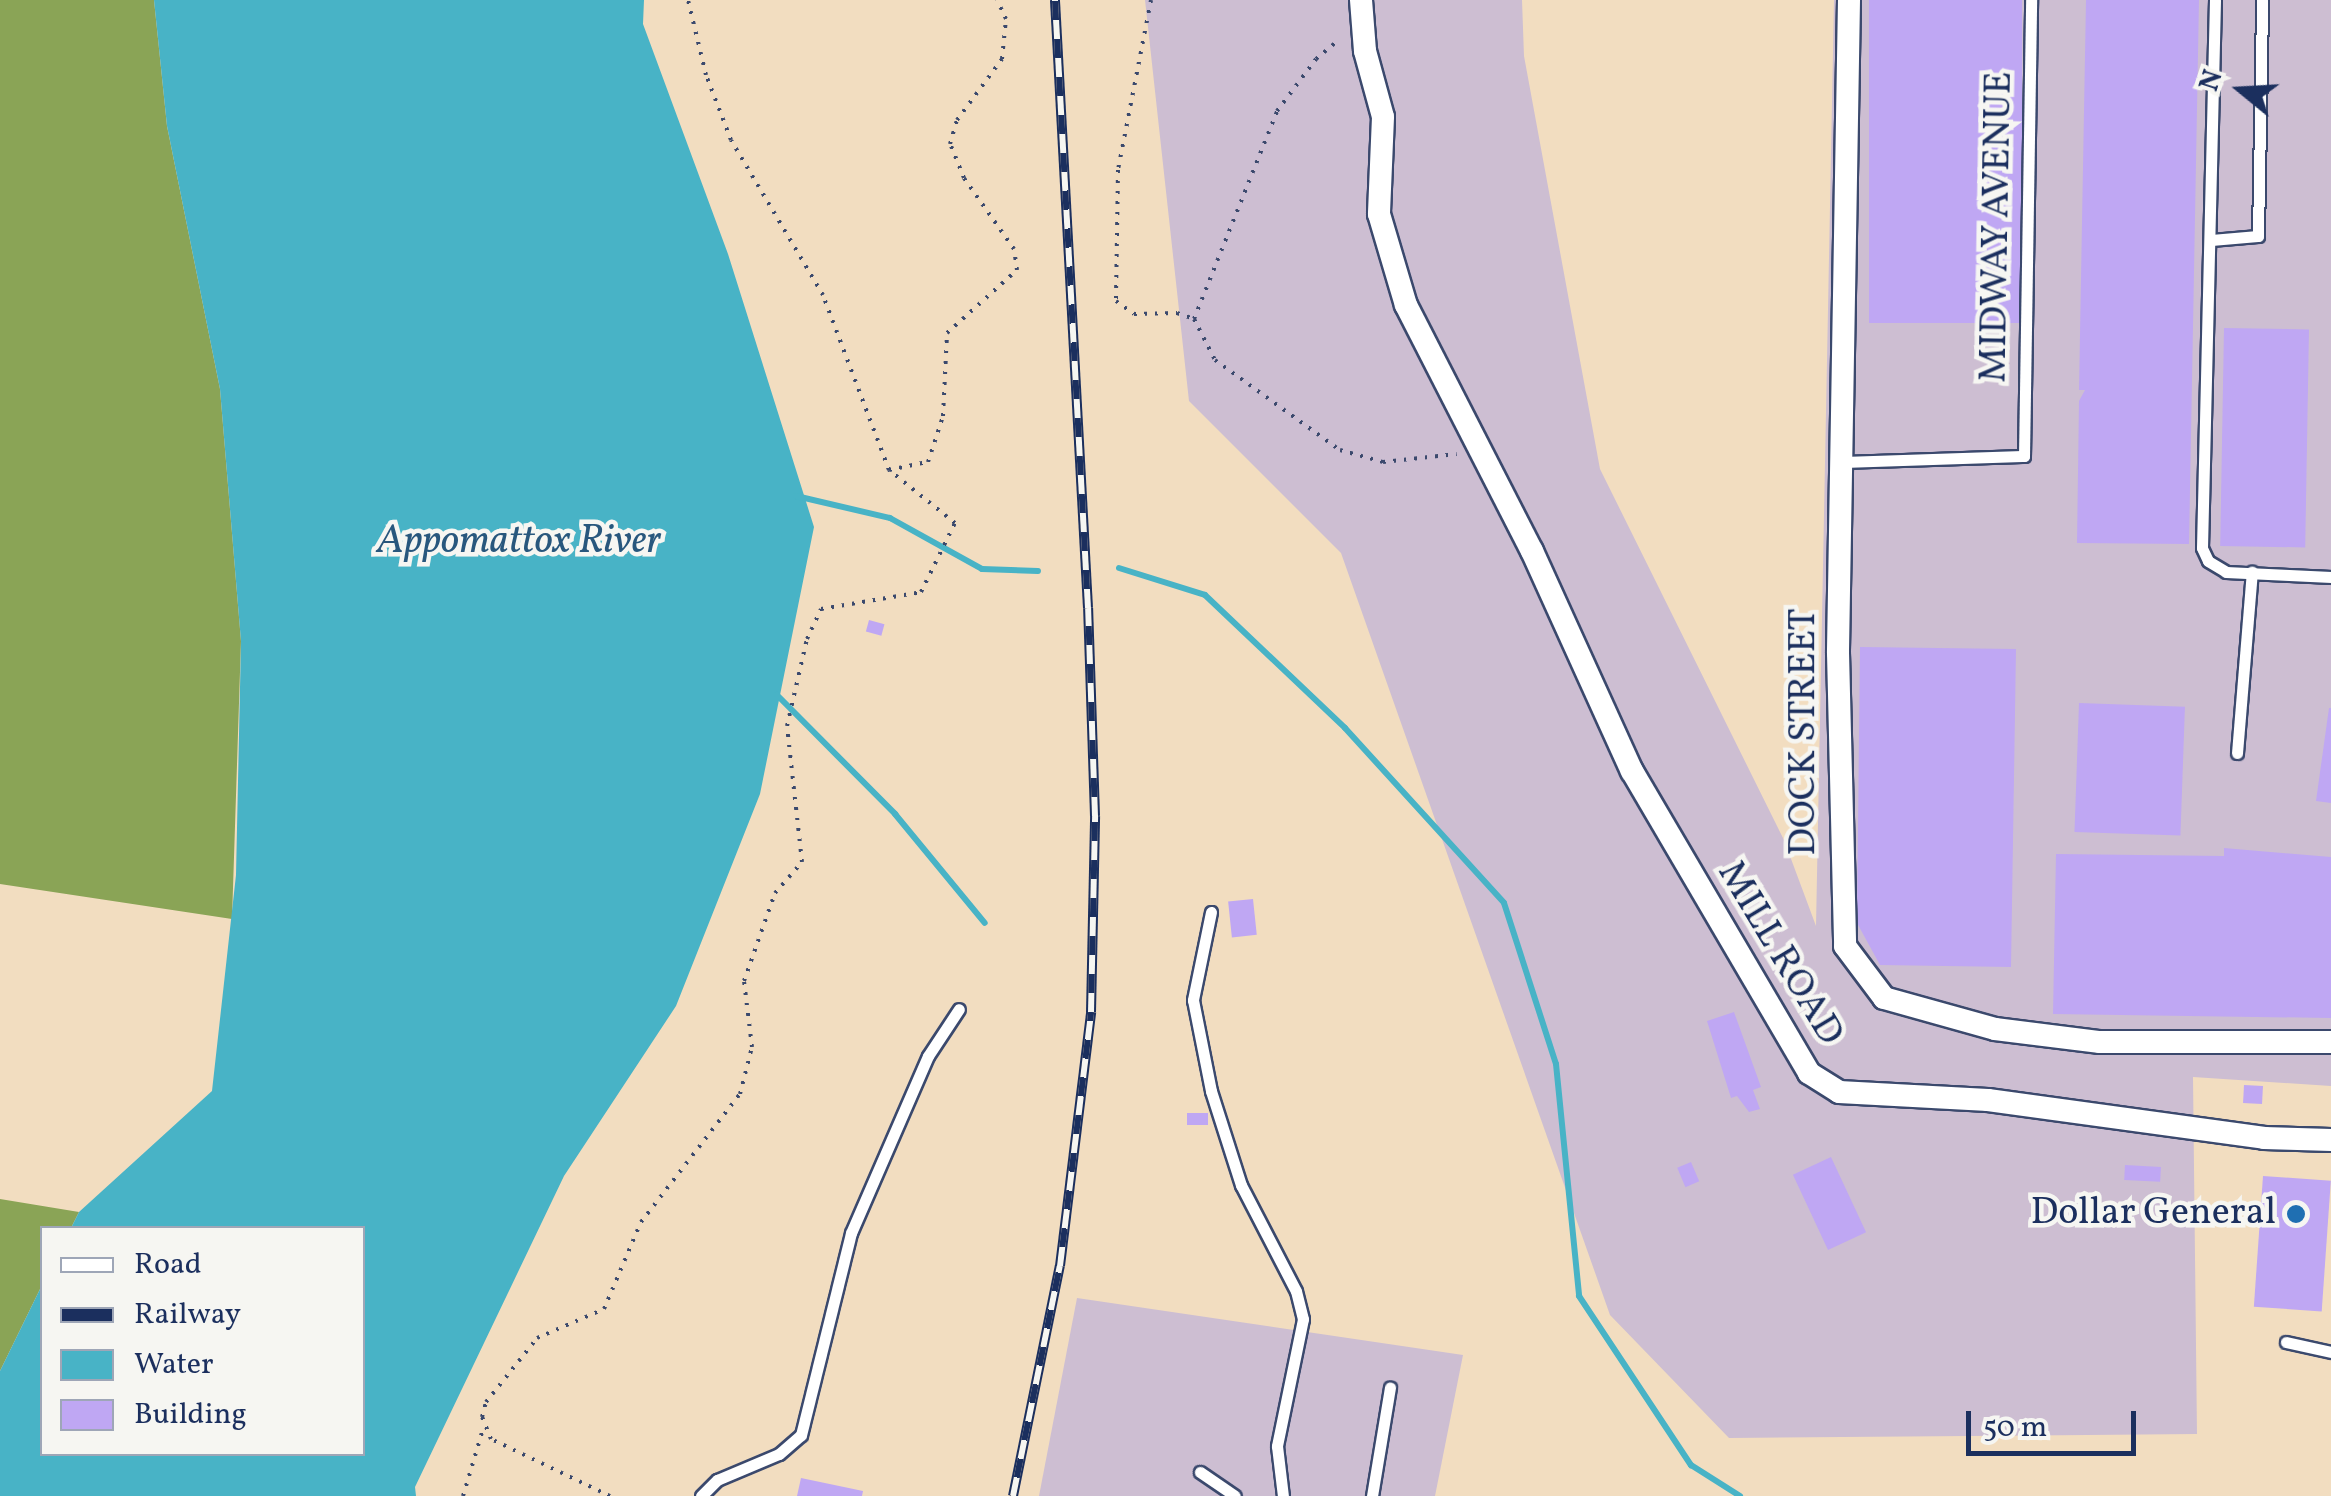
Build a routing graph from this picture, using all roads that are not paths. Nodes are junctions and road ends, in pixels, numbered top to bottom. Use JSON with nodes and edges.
{"nodes":[{"id":1,"x":1362,"y":0,"type":"edge"},
{"id":2,"x":1849,"y":0,"type":"edge"},
{"id":3,"x":2031,"y":0,"type":"edge"},
{"id":4,"x":2215,"y":0,"type":"edge"},
{"id":5,"x":2262,"y":0,"type":"edge"},
{"id":6,"x":2211,"y":240,"type":"junction"},
{"id":7,"x":1841,"y":462,"type":"junction"},
{"id":8,"x":2252,"y":572,"type":"junction"},
{"id":9,"x":2331,"y":578,"type":"edge"},
{"id":10,"x":2237,"y":753,"type":"dead end"},
{"id":11,"x":1211,"y":912,"type":"dead end"},
{"id":12,"x":959,"y":1009,"type":"dead end"},
{"id":13,"x":2331,"y":1042,"type":"edge"},
{"id":14,"x":2331,"y":1140,"type":"edge"},
{"id":15,"x":2286,"y":1342,"type":"dead end"},
{"id":16,"x":2331,"y":1352,"type":"edge"},
{"id":17,"x":1390,"y":1387,"type":"dead end"},
{"id":18,"x":1200,"y":1472,"type":"dead end"},
{"id":19,"x":701,"y":1496,"type":"edge"},
{"id":20,"x":1235,"y":1496,"type":"edge"},
{"id":21,"x":1283,"y":1496,"type":"edge"},
{"id":22,"x":1372,"y":1496,"type":"edge"}],
"edges":[{"from":1,"to":14,"type":"street","name":"MILL ROAD"},
{"from":2,"to":7,"type":"street","name":"DOCK STREET"},
{"from":3,"to":7,"type":"lane","name":"MIDWAY AVENUE"},
{"from":4,"to":6,"type":"lane"},
{"from":5,"to":6,"type":"lane"},
{"from":6,"to":8,"type":"lane"},
{"from":7,"to":13,"type":"street","name":"DOCK STREET"},
{"from":8,"to":9,"type":"lane"},
{"from":8,"to":10,"type":"lane"},
{"from":11,"to":21,"type":"lane"},
{"from":12,"to":19,"type":"lane"},
{"from":15,"to":16,"type":"lane"},
{"from":17,"to":22,"type":"lane"},
{"from":18,"to":20,"type":"lane"}]}
